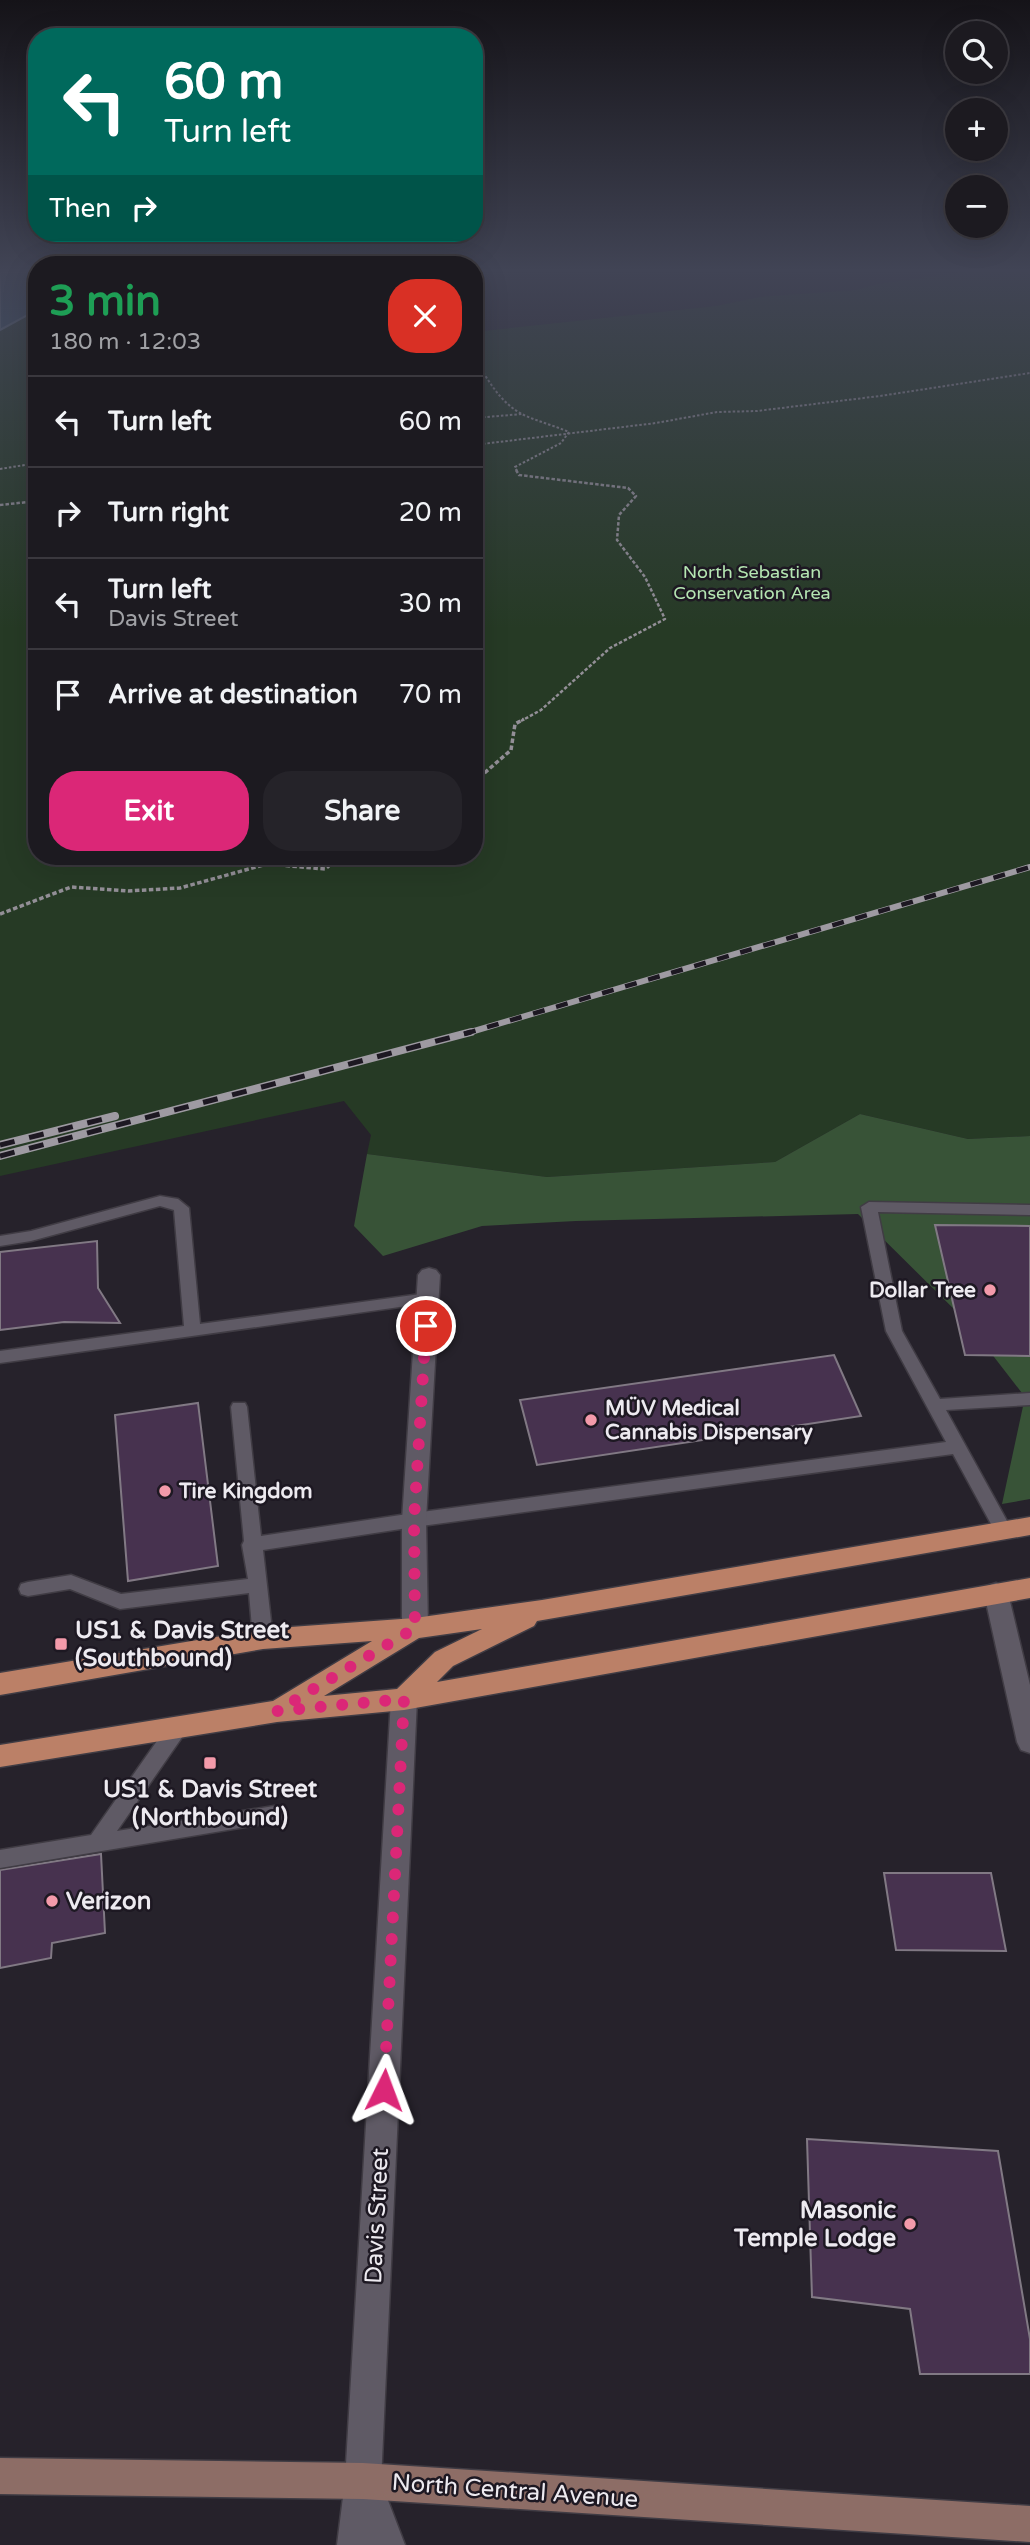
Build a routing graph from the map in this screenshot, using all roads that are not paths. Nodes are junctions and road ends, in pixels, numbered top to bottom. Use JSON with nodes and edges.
{"nodes":[{"id":1,"x":1030,"y":1210,"type":"edge"},
{"id":2,"x":0,"y":1241,"type":"edge"},
{"id":3,"x":429,"y":1275,"type":"dead end"},
{"id":4,"x":428,"y":1298,"type":"junction"},
{"id":5,"x":193,"y":1330,"type":"junction"},
{"id":6,"x":0,"y":1357,"type":"edge"},
{"id":7,"x":1030,"y":1399,"type":"edge"},
{"id":8,"x":936,"y":1405,"type":"junction"},
{"id":9,"x":239,"y":1407,"type":"dead end"},
{"id":10,"x":958,"y":1447,"type":"junction"},
{"id":11,"x":414,"y":1520,"type":"junction"},
{"id":12,"x":1030,"y":1526,"type":"edge"},
{"id":13,"x":1003,"y":1530,"type":"junction"},
{"id":14,"x":251,"y":1545,"type":"junction"},
{"id":15,"x":256,"y":1585,"type":"junction"},
{"id":16,"x":1030,"y":1588,"type":"edge"},
{"id":17,"x":28,"y":1589,"type":"dead end"},
{"id":18,"x":996,"y":1594,"type":"junction"},
{"id":19,"x":542,"y":1610,"type":"junction"},
{"id":20,"x":415,"y":1628,"type":"junction"},
{"id":21,"x":263,"y":1639,"type":"junction"},
{"id":22,"x":0,"y":1684,"type":"edge"},
{"id":23,"x":1024,"y":1694,"type":"edge"},
{"id":24,"x":404,"y":1699,"type":"junction"},
{"id":25,"x":277,"y":1711,"type":"junction"},
{"id":26,"x":178,"y":1727,"type":"junction"},
{"id":27,"x":1030,"y":1742,"type":"edge"},
{"id":28,"x":0,"y":1756,"type":"edge"},
{"id":29,"x":274,"y":1815,"type":"dead end"},
{"id":30,"x":97,"y":1843,"type":"junction"},
{"id":31,"x":0,"y":1860,"type":"edge"},
{"id":32,"x":0,"y":2476,"type":"edge"},
{"id":33,"x":363,"y":2481,"type":"junction"},
{"id":34,"x":1030,"y":2524,"type":"edge"},
{"id":35,"x":355,"y":2545,"type":"edge"},
{"id":36,"x":387,"y":2545,"type":"edge"}],
"edges":[{"from":1,"to":8,"type":"lane"},
{"from":2,"to":5,"type":"lane"},
{"from":3,"to":4,"type":"street"},
{"from":4,"to":5,"type":"lane"},
{"from":4,"to":11,"type":"street"},
{"from":5,"to":6,"type":"lane"},
{"from":7,"to":8,"type":"lane"},
{"from":8,"to":10,"type":"lane"},
{"from":9,"to":14,"type":"lane"},
{"from":10,"to":11,"type":"lane"},
{"from":10,"to":13,"type":"lane"},
{"from":11,"to":14,"type":"lane"},
{"from":11,"to":20,"type":"street"},
{"from":12,"to":13,"type":"main road"},
{"from":13,"to":19,"type":"main road"},
{"from":14,"to":15,"type":"lane"},
{"from":15,"to":17,"type":"lane"},
{"from":15,"to":21,"type":"lane"},
{"from":16,"to":18,"type":"main road"},
{"from":18,"to":23,"type":"street"},
{"from":18,"to":24,"type":"main road"},
{"from":19,"to":20,"type":"main road"},
{"from":19,"to":24,"type":"main road"},
{"from":20,"to":21,"type":"main road"},
{"from":20,"to":25,"type":"main road"},
{"from":21,"to":22,"type":"main road"},
{"from":23,"to":27,"type":"street"},
{"from":24,"to":25,"type":"main road"},
{"from":24,"to":33,"type":"street","name":"Davis Street"},
{"from":25,"to":26,"type":"main road"},
{"from":26,"to":28,"type":"main road"},
{"from":26,"to":30,"type":"lane"},
{"from":29,"to":30,"type":"lane"},
{"from":30,"to":31,"type":"lane"},
{"from":32,"to":33,"type":"street","name":"North Central Avenue"},
{"from":33,"to":34,"type":"street","name":"North Central Avenue"},
{"from":33,"to":35,"type":"street","name":"Davis Street"},
{"from":33,"to":36,"type":"street","name":"Davis Street"}]}
